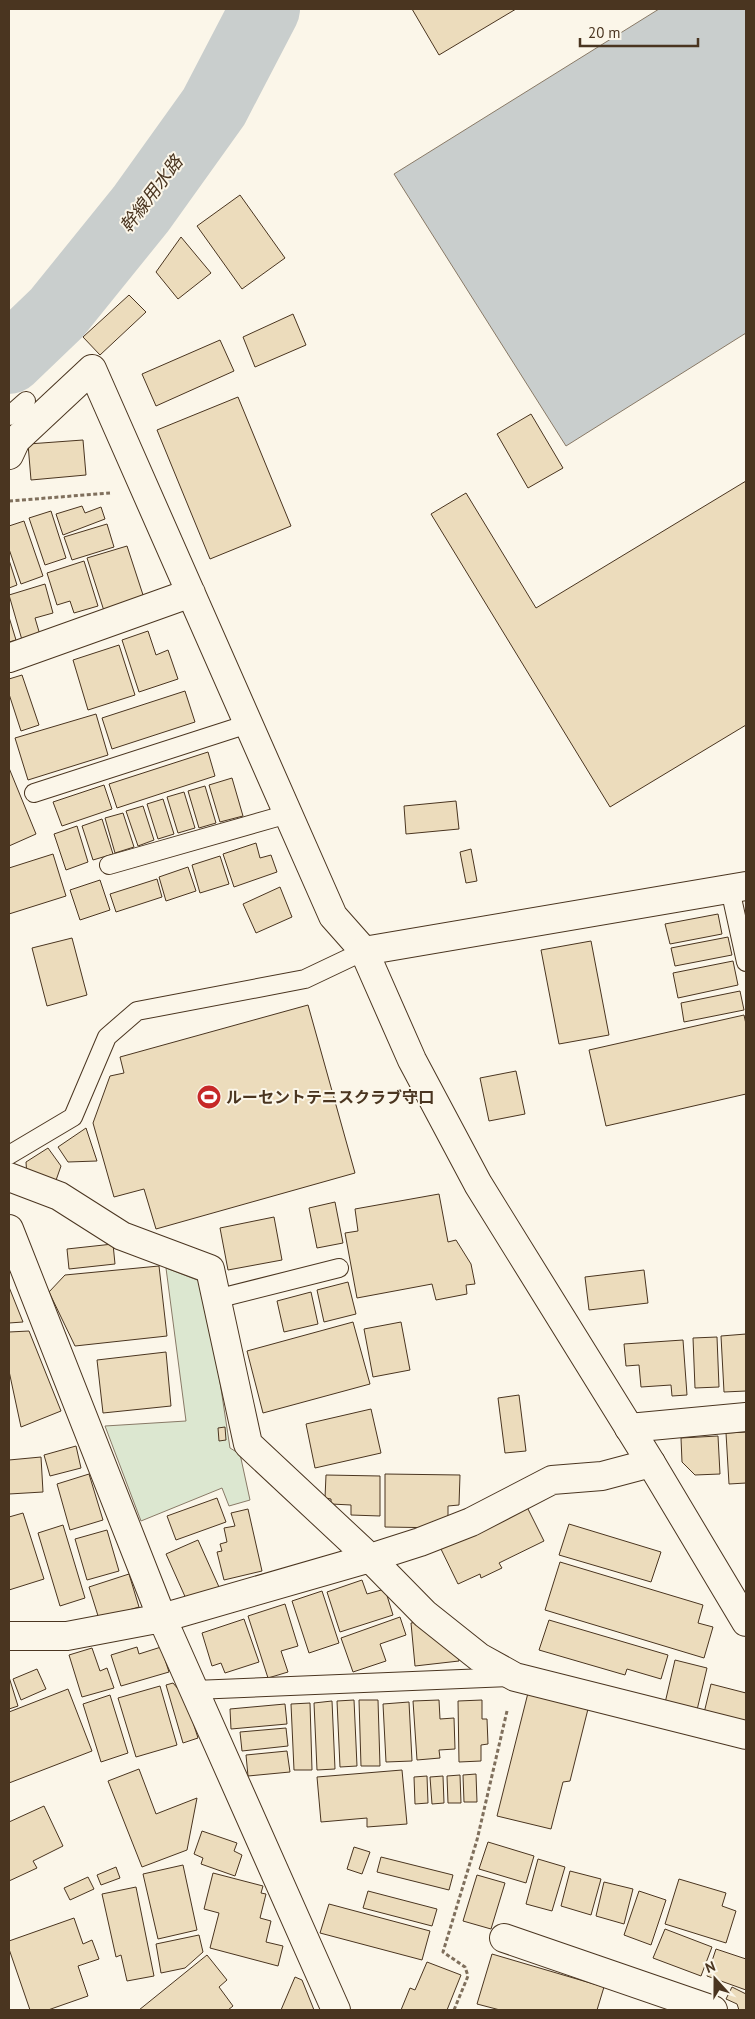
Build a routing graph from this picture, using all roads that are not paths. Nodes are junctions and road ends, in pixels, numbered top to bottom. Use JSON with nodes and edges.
{"nodes":[{"id":1,"x":26,"y":401,"type":"dead end"},
{"id":2,"x":9,"y":416,"type":"edge"},
{"id":3,"x":9,"y":455,"type":"edge"},
{"id":4,"x":191,"y":593,"type":"junction"},
{"id":5,"x":9,"y":658,"type":"edge"},
{"id":6,"x":248,"y":724,"type":"junction"},
{"id":7,"x":34,"y":792,"type":"dead end"},
{"id":8,"x":288,"y":814,"type":"junction"},
{"id":9,"x":109,"y":866,"type":"dead end"},
{"id":10,"x":738,"y":888,"type":"edge"},
{"id":11,"x":364,"y":951,"type":"junction"},
{"id":12,"x":746,"y":962,"type":"edge"},
{"id":13,"x":9,"y":1155,"type":"edge"},
{"id":14,"x":9,"y":1177,"type":"edge"},
{"id":15,"x":9,"y":1229,"type":"edge"},
{"id":16,"x":339,"y":1268,"type":"dead end"},
{"id":17,"x":216,"y":1299,"type":"junction"},
{"id":18,"x":746,"y":1417,"type":"edge"},
{"id":19,"x":629,"y":1428,"type":"junction"},
{"id":20,"x":651,"y":1463,"type":"junction"},
{"id":21,"x":370,"y":1558,"type":"junction"},
{"id":22,"x":162,"y":1618,"type":"junction"},
{"id":23,"x":746,"y":1622,"type":"edge"},
{"id":24,"x":9,"y":1636,"type":"edge"},
{"id":25,"x":515,"y":1677,"type":"junction"},
{"id":26,"x":194,"y":1690,"type":"junction"},
{"id":27,"x":746,"y":1735,"type":"edge"},
{"id":28,"x":504,"y":1938,"type":"dead end"},
{"id":29,"x":336,"y":2010,"type":"edge"},
{"id":30,"x":713,"y":2010,"type":"edge"}],
"edges":[{"from":1,"to":2,"type":"lane"},
{"from":3,"to":4,"type":"street"},
{"from":4,"to":5,"type":"street"},
{"from":4,"to":6,"type":"street"},
{"from":6,"to":7,"type":"lane"},
{"from":6,"to":8,"type":"street"},
{"from":8,"to":9,"type":"lane"},
{"from":8,"to":11,"type":"street"},
{"from":10,"to":11,"type":"street"},
{"from":10,"to":12,"type":"lane"},
{"from":11,"to":13,"type":"lane"},
{"from":11,"to":19,"type":"street"},
{"from":14,"to":17,"type":"street"},
{"from":15,"to":22,"type":"street"},
{"from":16,"to":17,"type":"lane"},
{"from":17,"to":21,"type":"street"},
{"from":18,"to":19,"type":"street"},
{"from":19,"to":20,"type":"street"},
{"from":20,"to":21,"type":"street"},
{"from":20,"to":23,"type":"street"},
{"from":21,"to":22,"type":"street"},
{"from":21,"to":25,"type":"street"},
{"from":22,"to":24,"type":"street"},
{"from":22,"to":26,"type":"street"},
{"from":25,"to":26,"type":"lane"},
{"from":25,"to":27,"type":"street"},
{"from":26,"to":29,"type":"street"},
{"from":28,"to":30,"type":"street"}]}
